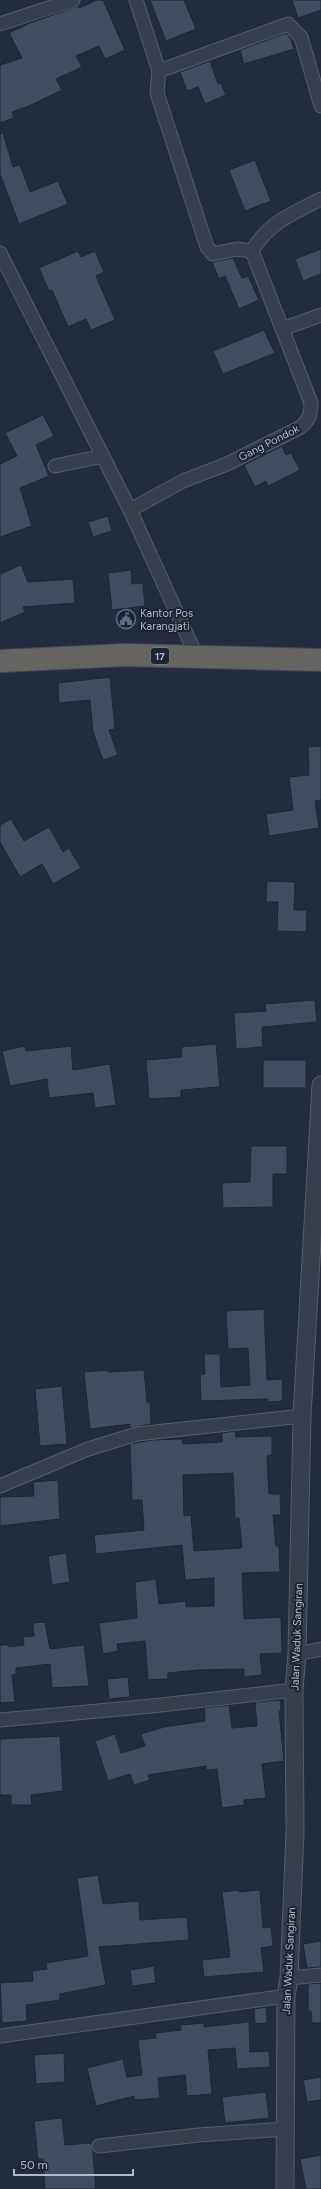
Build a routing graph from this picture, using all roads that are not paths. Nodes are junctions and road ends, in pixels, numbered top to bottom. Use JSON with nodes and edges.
{"nodes":[{"id":1,"x":73,"y":0,"type":"edge"},
{"id":2,"x":136,"y":0,"type":"edge"},
{"id":3,"x":0,"y":24,"type":"edge"},
{"id":4,"x":159,"y":71,"type":"junction"},
{"id":5,"x":321,"y":106,"type":"edge"},
{"id":6,"x":321,"y":198,"type":"edge"},
{"id":7,"x":252,"y":251,"type":"junction"},
{"id":8,"x":0,"y":253,"type":"edge"},
{"id":9,"x":321,"y":314,"type":"edge"},
{"id":10,"x":282,"y":329,"type":"junction"},
{"id":11,"x":103,"y":456,"type":"junction"},
{"id":12,"x":55,"y":466,"type":"dead end"},
{"id":13,"x":130,"y":510,"type":"junction"},
{"id":14,"x":197,"y":656,"type":"junction"},
{"id":15,"x":321,"y":660,"type":"edge"},
{"id":16,"x":0,"y":661,"type":"edge"},
{"id":17,"x":321,"y":1086,"type":"edge"},
{"id":18,"x":302,"y":1416,"type":"junction"},
{"id":19,"x":0,"y":1486,"type":"edge"},
{"id":20,"x":321,"y":1649,"type":"edge"},
{"id":21,"x":297,"y":1654,"type":"junction"},
{"id":22,"x":294,"y":1690,"type":"junction"},
{"id":23,"x":0,"y":1720,"type":"edge"},
{"id":24,"x":321,"y":1975,"type":"edge"},
{"id":25,"x":289,"y":1978,"type":"junction"},
{"id":26,"x":286,"y":1996,"type":"junction"},
{"id":27,"x":0,"y":2036,"type":"edge"},
{"id":28,"x":285,"y":2129,"type":"junction"},
{"id":29,"x":99,"y":2146,"type":"dead end"},
{"id":30,"x":285,"y":2189,"type":"edge"}],
"edges":[{"from":1,"to":3,"type":"street"},
{"from":2,"to":4,"type":"street"},
{"from":4,"to":5,"type":"street"},
{"from":4,"to":7,"type":"street"},
{"from":6,"to":7,"type":"street"},
{"from":7,"to":10,"type":"street","name":"Gang Pondok"},
{"from":8,"to":11,"type":"street"},
{"from":9,"to":10,"type":"street"},
{"from":10,"to":13,"type":"street","name":"Gang Pondok"},
{"from":11,"to":12,"type":"street"},
{"from":11,"to":13,"type":"street"},
{"from":13,"to":14,"type":"street"},
{"from":14,"to":15,"type":"highway","number":"17"},
{"from":14,"to":16,"type":"highway","number":"17"},
{"from":17,"to":18,"type":"street","name":"Jalan Waduk Sangiran"},
{"from":18,"to":19,"type":"street"},
{"from":18,"to":21,"type":"street","name":"Jalan Waduk Sangiran"},
{"from":20,"to":21,"type":"street"},
{"from":21,"to":22,"type":"street","name":"Jalan Waduk Sangiran"},
{"from":22,"to":23,"type":"street"},
{"from":22,"to":25,"type":"street","name":"Jalan Waduk Sangiran"},
{"from":24,"to":25,"type":"street"},
{"from":25,"to":26,"type":"street","name":"Jalan Waduk Sangiran"},
{"from":26,"to":27,"type":"street"},
{"from":26,"to":28,"type":"street","name":"Jalan Waduk Sangiran"},
{"from":28,"to":29,"type":"street"},
{"from":28,"to":30,"type":"street","name":"Jalan Waduk Sangiran"}]}
